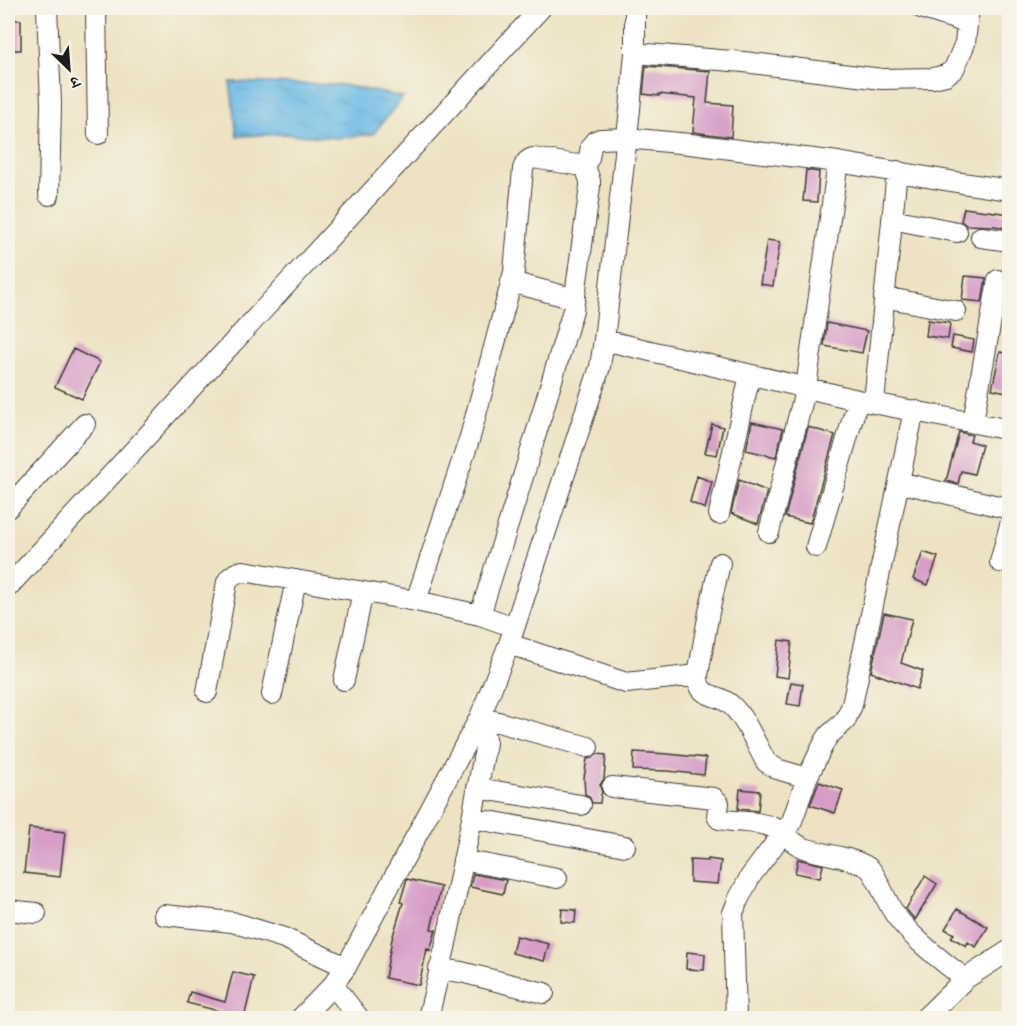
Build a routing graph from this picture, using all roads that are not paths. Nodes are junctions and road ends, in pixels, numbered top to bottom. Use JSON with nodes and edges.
{"nodes":[{"id":1,"x":47,"y":8,"type":"edge"},
{"id":2,"x":96,"y":8,"type":"edge"},
{"id":3,"x":541,"y":8,"type":"edge"},
{"id":4,"x":635,"y":8,"type":"edge"},
{"id":5,"x":921,"y":8,"type":"edge"},
{"id":6,"x":968,"y":15,"type":"edge"},
{"id":7,"x":635,"y":53,"type":"junction"},
{"id":8,"x":98,"y":134,"type":"dead end"},
{"id":9,"x":626,"y":138,"type":"junction"},
{"id":10,"x":838,"y":162,"type":"junction"},
{"id":11,"x":584,"y":163,"type":"junction"},
{"id":12,"x":897,"y":171,"type":"junction"},
{"id":13,"x":1010,"y":190,"type":"edge"},
{"id":14,"x":49,"y":195,"type":"dead end"},
{"id":15,"x":892,"y":219,"type":"junction"},
{"id":16,"x":957,"y":232,"type":"dead end"},
{"id":17,"x":981,"y":237,"type":"dead end"},
{"id":18,"x":1010,"y":241,"type":"edge"},
{"id":19,"x":999,"y":280,"type":"dead end"},
{"id":20,"x":511,"y":282,"type":"junction"},
{"id":21,"x":884,"y":297,"type":"junction"},
{"id":22,"x":575,"y":299,"type":"junction"},
{"id":23,"x":956,"y":311,"type":"dead end"},
{"id":24,"x":604,"y":340,"type":"junction"},
{"id":25,"x":750,"y":375,"type":"junction"},
{"id":26,"x":806,"y":387,"type":"junction"},
{"id":27,"x":866,"y":401,"type":"junction"},
{"id":28,"x":914,"y":410,"type":"junction"},
{"id":29,"x":973,"y":422,"type":"junction"},
{"id":30,"x":85,"y":424,"type":"dead end"},
{"id":31,"x":1010,"y":430,"type":"edge"},
{"id":32,"x":899,"y":482,"type":"junction"},
{"id":33,"x":8,"y":508,"type":"edge"},
{"id":34,"x":1010,"y":509,"type":"edge"},
{"id":35,"x":719,"y":514,"type":"dead end"},
{"id":36,"x":1010,"y":525,"type":"edge"},
{"id":37,"x":768,"y":532,"type":"dead end"},
{"id":38,"x":816,"y":547,"type":"dead end"},
{"id":39,"x":1000,"y":562,"type":"dead end"},
{"id":40,"x":720,"y":563,"type":"dead end"},
{"id":41,"x":296,"y":580,"type":"junction"},
{"id":42,"x":8,"y":587,"type":"edge"},
{"id":43,"x":363,"y":592,"type":"junction"},
{"id":44,"x":416,"y":601,"type":"junction"},
{"id":45,"x":480,"y":615,"type":"junction"},
{"id":46,"x":512,"y":636,"type":"junction"},
{"id":47,"x":698,"y":675,"type":"junction"},
{"id":48,"x":344,"y":680,"type":"dead end"},
{"id":49,"x":207,"y":692,"type":"dead end"},
{"id":50,"x":272,"y":694,"type":"dead end"},
{"id":51,"x":480,"y":717,"type":"junction"},
{"id":52,"x":588,"y":747,"type":"dead end"},
{"id":53,"x":807,"y":778,"type":"junction"},
{"id":54,"x":612,"y":787,"type":"dead end"},
{"id":55,"x":477,"y":788,"type":"junction"},
{"id":56,"x":581,"y":805,"type":"dead end"},
{"id":57,"x":472,"y":818,"type":"junction"},
{"id":58,"x":782,"y":834,"type":"junction"},
{"id":59,"x":625,"y":846,"type":"dead end"},
{"id":60,"x":463,"y":860,"type":"junction"},
{"id":61,"x":557,"y":878,"type":"dead end"},
{"id":62,"x":8,"y":910,"type":"edge"},
{"id":63,"x":36,"y":913,"type":"dead end"},
{"id":64,"x":164,"y":915,"type":"dead end"},
{"id":65,"x":1010,"y":950,"type":"edge"},
{"id":66,"x":346,"y":967,"type":"junction"},
{"id":67,"x":439,"y":969,"type":"junction"},
{"id":68,"x":965,"y":979,"type":"junction"},
{"id":69,"x":333,"y":986,"type":"junction"},
{"id":70,"x":544,"y":993,"type":"dead end"},
{"id":71,"x":301,"y":1018,"type":"edge"},
{"id":72,"x":359,"y":1018,"type":"edge"},
{"id":73,"x":428,"y":1018,"type":"edge"},
{"id":74,"x":736,"y":1018,"type":"edge"},
{"id":75,"x":926,"y":1018,"type":"edge"}],
"edges":[{"from":1,"to":14,"type":"street"},
{"from":2,"to":8,"type":"street"},
{"from":3,"to":42,"type":"street"},
{"from":4,"to":7,"type":"street"},
{"from":5,"to":6,"type":"street"},
{"from":6,"to":7,"type":"street"},
{"from":7,"to":9,"type":"street"},
{"from":9,"to":10,"type":"street"},
{"from":9,"to":11,"type":"street"},
{"from":9,"to":24,"type":"street"},
{"from":10,"to":12,"type":"street"},
{"from":10,"to":26,"type":"street"},
{"from":11,"to":20,"type":"street"},
{"from":11,"to":22,"type":"street"},
{"from":12,"to":13,"type":"street"},
{"from":12,"to":15,"type":"street"},
{"from":15,"to":16,"type":"street"},
{"from":15,"to":21,"type":"street"},
{"from":17,"to":18,"type":"street"},
{"from":19,"to":29,"type":"street"},
{"from":20,"to":22,"type":"street"},
{"from":20,"to":44,"type":"street"},
{"from":21,"to":23,"type":"street"},
{"from":21,"to":27,"type":"street"},
{"from":22,"to":45,"type":"street"},
{"from":24,"to":25,"type":"street"},
{"from":24,"to":46,"type":"street"},
{"from":25,"to":26,"type":"street"},
{"from":25,"to":35,"type":"street"},
{"from":26,"to":27,"type":"street"},
{"from":26,"to":37,"type":"street"},
{"from":27,"to":28,"type":"street"},
{"from":27,"to":38,"type":"street"},
{"from":28,"to":29,"type":"street"},
{"from":28,"to":32,"type":"street"},
{"from":29,"to":31,"type":"street"},
{"from":30,"to":33,"type":"street"},
{"from":32,"to":34,"type":"street"},
{"from":32,"to":53,"type":"street"},
{"from":36,"to":39,"type":"street"},
{"from":40,"to":47,"type":"street"},
{"from":41,"to":43,"type":"street"},
{"from":41,"to":49,"type":"street"},
{"from":41,"to":50,"type":"street"},
{"from":43,"to":44,"type":"street"},
{"from":43,"to":48,"type":"street"},
{"from":44,"to":45,"type":"street"},
{"from":45,"to":46,"type":"street"},
{"from":46,"to":47,"type":"street"},
{"from":46,"to":51,"type":"street"},
{"from":47,"to":53,"type":"street"},
{"from":51,"to":52,"type":"street"},
{"from":51,"to":55,"type":"street"},
{"from":51,"to":66,"type":"street"},
{"from":53,"to":58,"type":"street"},
{"from":54,"to":58,"type":"street"},
{"from":55,"to":56,"type":"street"},
{"from":55,"to":57,"type":"street"},
{"from":57,"to":59,"type":"street"},
{"from":57,"to":60,"type":"street"},
{"from":58,"to":68,"type":"street"},
{"from":58,"to":74,"type":"street"},
{"from":60,"to":61,"type":"street"},
{"from":60,"to":67,"type":"street"},
{"from":62,"to":63,"type":"street"},
{"from":64,"to":66,"type":"street"},
{"from":65,"to":68,"type":"street"},
{"from":66,"to":69,"type":"street"},
{"from":67,"to":70,"type":"street"},
{"from":67,"to":73,"type":"street"},
{"from":68,"to":75,"type":"street"},
{"from":69,"to":71,"type":"street"},
{"from":69,"to":72,"type":"street"}]}
